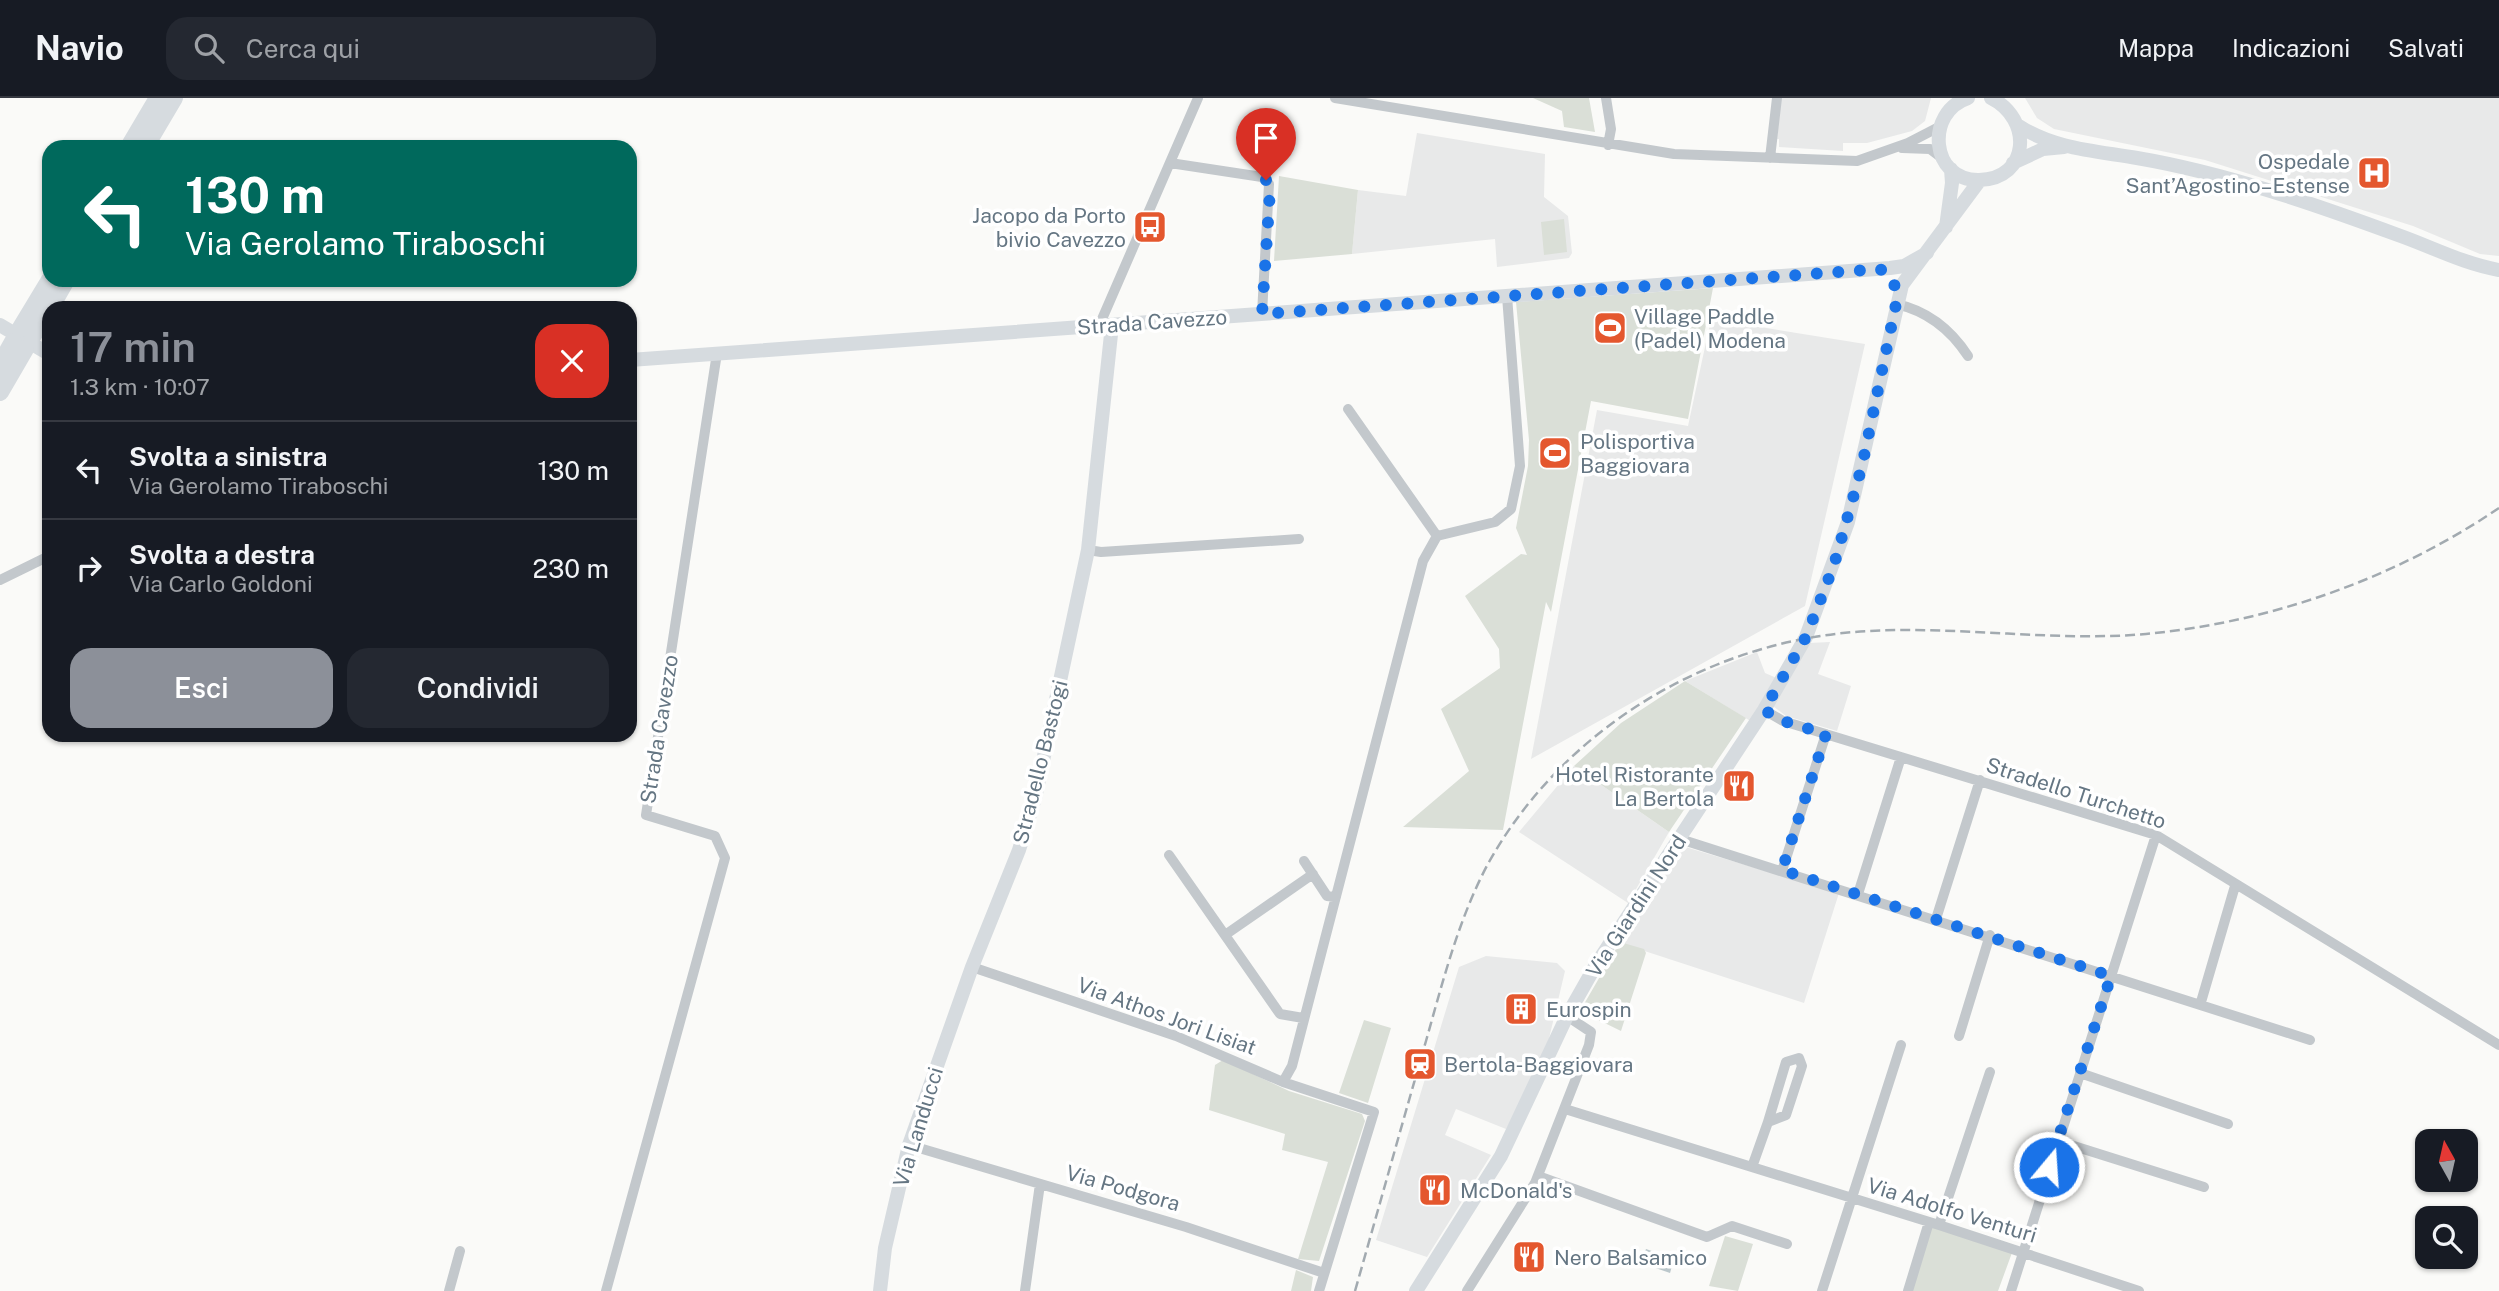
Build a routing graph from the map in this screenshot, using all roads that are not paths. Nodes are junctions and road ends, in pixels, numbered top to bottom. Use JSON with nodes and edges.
{"nodes":[{"id":1,"x":158,"y":98,"type":"edge"},
{"id":2,"x":174,"y":98,"type":"edge"},
{"id":3,"x":1198,"y":98,"type":"edge"},
{"id":4,"x":1335,"y":98,"type":"edge"},
{"id":5,"x":1606,"y":98,"type":"edge"},
{"id":6,"x":1777,"y":98,"type":"edge"},
{"id":7,"x":1991,"y":98,"type":"edge"},
{"id":8,"x":1961,"y":100,"type":"edge"},
{"id":9,"x":2019,"y":126,"type":"junction"},
{"id":10,"x":1939,"y":127,"type":"junction"},
{"id":11,"x":133,"y":140,"type":"edge"},
{"id":12,"x":149,"y":140,"type":"edge"},
{"id":13,"x":1608,"y":145,"type":"junction"},
{"id":14,"x":2069,"y":147,"type":"junction"},
{"id":15,"x":1885,"y":152,"type":"junction"},
{"id":16,"x":1770,"y":158,"type":"junction"},
{"id":17,"x":1170,"y":163,"type":"junction"},
{"id":18,"x":1947,"y":163,"type":"junction"},
{"id":19,"x":2012,"y":163,"type":"junction"},
{"id":20,"x":1980,"y":180,"type":"junction"},
{"id":21,"x":1945,"y":231,"type":"junction"},
{"id":22,"x":1927,"y":253,"type":"junction"},
{"id":23,"x":1880,"y":269,"type":"junction"},
{"id":24,"x":2499,"y":270,"type":"edge"},
{"id":25,"x":47,"y":287,"type":"edge"},
{"id":26,"x":1507,"y":296,"type":"junction"},
{"id":27,"x":1896,"y":304,"type":"junction"},
{"id":28,"x":1262,"y":314,"type":"junction"},
{"id":29,"x":42,"y":317,"type":"edge"},
{"id":30,"x":0,"y":325,"type":"edge"},
{"id":31,"x":1106,"y":325,"type":"junction"},
{"id":32,"x":23,"y":339,"type":"junction"},
{"id":33,"x":42,"y":350,"type":"edge"},
{"id":34,"x":717,"y":353,"type":"junction"},
{"id":35,"x":1968,"y":356,"type":"dead end"},
{"id":36,"x":637,"y":359,"type":"edge"},
{"id":37,"x":0,"y":365,"type":"edge"},
{"id":38,"x":0,"y":391,"type":"edge"},
{"id":39,"x":1348,"y":408,"type":"dead end"},
{"id":40,"x":1437,"y":536,"type":"junction"},
{"id":41,"x":1299,"y":539,"type":"dead end"},
{"id":42,"x":1088,"y":550,"type":"junction"},
{"id":43,"x":42,"y":559,"type":"edge"},
{"id":44,"x":0,"y":580,"type":"edge"},
{"id":45,"x":1764,"y":710,"type":"junction"},
{"id":46,"x":1826,"y":734,"type":"junction"},
{"id":47,"x":1901,"y":757,"type":"junction"},
{"id":48,"x":1980,"y":780,"type":"junction"},
{"id":49,"x":2156,"y":835,"type":"junction"},
{"id":50,"x":1680,"y":838,"type":"junction"},
{"id":51,"x":1169,"y":855,"type":"dead end"},
{"id":52,"x":1304,"y":861,"type":"dead end"},
{"id":53,"x":1782,"y":870,"type":"junction"},
{"id":54,"x":1313,"y":874,"type":"junction"},
{"id":55,"x":2235,"y":886,"type":"junction"},
{"id":56,"x":1858,"y":894,"type":"junction"},
{"id":57,"x":1336,"y":897,"type":"junction"},
{"id":58,"x":1936,"y":919,"type":"junction"},
{"id":59,"x":1225,"y":935,"type":"junction"},
{"id":60,"x":1990,"y":935,"type":"junction"},
{"id":61,"x":972,"y":967,"type":"junction"},
{"id":62,"x":2111,"y":976,"type":"junction"},
{"id":63,"x":2201,"y":1002,"type":"junction"},
{"id":64,"x":1567,"y":1016,"type":"junction"},
{"id":65,"x":1303,"y":1018,"type":"junction"},
{"id":66,"x":1959,"y":1036,"type":"dead end"},
{"id":67,"x":2310,"y":1040,"type":"dead end"},
{"id":68,"x":1901,"y":1045,"type":"dead end"},
{"id":69,"x":2499,"y":1045,"type":"edge"},
{"id":70,"x":1990,"y":1072,"type":"dead end"},
{"id":71,"x":2080,"y":1073,"type":"junction"},
{"id":72,"x":1283,"y":1082,"type":"junction"},
{"id":73,"x":1565,"y":1109,"type":"junction"},
{"id":74,"x":1768,"y":1122,"type":"junction"},
{"id":75,"x":2228,"y":1124,"type":"dead end"},
{"id":76,"x":2058,"y":1141,"type":"junction"},
{"id":77,"x":909,"y":1145,"type":"junction"},
{"id":78,"x":1752,"y":1167,"type":"junction"},
{"id":79,"x":1538,"y":1176,"type":"junction"},
{"id":80,"x":1040,"y":1184,"type":"junction"},
{"id":81,"x":2204,"y":1187,"type":"dead end"},
{"id":82,"x":1852,"y":1198,"type":"junction"},
{"id":83,"x":1934,"y":1224,"type":"junction"},
{"id":84,"x":1787,"y":1244,"type":"dead end"},
{"id":85,"x":460,"y":1251,"type":"dead end"},
{"id":86,"x":2023,"y":1252,"type":"junction"},
{"id":87,"x":1324,"y":1273,"type":"junction"},
{"id":88,"x":2112,"y":1287,"type":"edge"},
{"id":89,"x":449,"y":1291,"type":"edge"},
{"id":90,"x":606,"y":1291,"type":"edge"},
{"id":91,"x":880,"y":1291,"type":"edge"},
{"id":92,"x":1025,"y":1291,"type":"edge"},
{"id":93,"x":1319,"y":1291,"type":"edge"},
{"id":94,"x":1416,"y":1291,"type":"edge"},
{"id":95,"x":1467,"y":1291,"type":"edge"},
{"id":96,"x":1822,"y":1291,"type":"edge"},
{"id":97,"x":1908,"y":1291,"type":"edge"},
{"id":98,"x":2011,"y":1291,"type":"edge"},
{"id":99,"x":2139,"y":1291,"type":"edge"}],
"edges":[{"from":1,"to":11,"type":"highway"},
{"from":2,"to":12,"type":"highway"},
{"from":3,"to":17,"type":"street"},
{"from":4,"to":13,"type":"street"},
{"from":5,"to":13,"type":"street"},
{"from":6,"to":16,"type":"street"},
{"from":7,"to":9,"type":"street"},
{"from":8,"to":10,"type":"street"},
{"from":9,"to":14,"type":"street"},
{"from":9,"to":19,"type":"street"},
{"from":10,"to":15,"type":"street"},
{"from":10,"to":18,"type":"street"},
{"from":13,"to":16,"type":"street"},
{"from":14,"to":19,"type":"street"},
{"from":14,"to":24,"type":"street"},
{"from":15,"to":16,"type":"street"},
{"from":15,"to":18,"type":"street"},
{"from":17,"to":28,"type":"street"},
{"from":17,"to":31,"type":"street"},
{"from":18,"to":20,"type":"street"},
{"from":18,"to":21,"type":"street"},
{"from":19,"to":20,"type":"street"},
{"from":20,"to":21,"type":"street","name":"Via Giardini Nord"},
{"from":21,"to":22,"type":"street","name":"Via Giardini Nord"},
{"from":22,"to":23,"type":"street","name":"Strada Cavezzo"},
{"from":22,"to":27,"type":"street","name":"Via Giardini Nord"},
{"from":23,"to":26,"type":"street","name":"Strada Cavezzo"},
{"from":23,"to":27,"type":"street"},
{"from":25,"to":32,"type":"highway"},
{"from":26,"to":28,"type":"street","name":"Strada Cavezzo"},
{"from":26,"to":40,"type":"street"},
{"from":27,"to":35,"type":"street"},
{"from":27,"to":45,"type":"street","name":"Via Giardini Nord"},
{"from":28,"to":31,"type":"street","name":"Strada Cavezzo"},
{"from":29,"to":32,"type":"highway"},
{"from":30,"to":33,"type":"street"},
{"from":31,"to":34,"type":"street","name":"Strada Cavezzo"},
{"from":31,"to":42,"type":"street","name":"Stradello Bastogi"},
{"from":32,"to":37,"type":"highway"},
{"from":32,"to":38,"type":"highway"},
{"from":34,"to":36,"type":"street","name":"Strada Cavezzo"},
{"from":34,"to":90,"type":"street","name":"Strada Cavezzo"},
{"from":39,"to":40,"type":"street"},
{"from":40,"to":57,"type":"street"},
{"from":41,"to":42,"type":"street"},
{"from":42,"to":61,"type":"street","name":"Stradello Bastogi"},
{"from":43,"to":44,"type":"street"},
{"from":45,"to":46,"type":"street","name":"Stradello Turchetto"},
{"from":45,"to":50,"type":"street","name":"Via Giardini Nord"},
{"from":46,"to":47,"type":"street","name":"Stradello Turchetto"},
{"from":46,"to":53,"type":"street"},
{"from":47,"to":48,"type":"street","name":"Stradello Turchetto"},
{"from":47,"to":56,"type":"street"},
{"from":48,"to":49,"type":"street","name":"Stradello Turchetto"},
{"from":48,"to":58,"type":"street"},
{"from":49,"to":55,"type":"street","name":"Stradello Turchetto"},
{"from":49,"to":62,"type":"street"},
{"from":50,"to":53,"type":"street"},
{"from":50,"to":64,"type":"street","name":"Via Giardini Nord"},
{"from":51,"to":59,"type":"street","name":"Via Athos Jori Lisiat"},
{"from":52,"to":54,"type":"street"},
{"from":53,"to":56,"type":"street"},
{"from":54,"to":57,"type":"street"},
{"from":54,"to":59,"type":"street"},
{"from":55,"to":63,"type":"street"},
{"from":55,"to":69,"type":"street","name":"Stradello Turchetto"},
{"from":56,"to":58,"type":"street"},
{"from":57,"to":65,"type":"street"},
{"from":58,"to":60,"type":"street"},
{"from":59,"to":65,"type":"street","name":"Via Athos Jori Lisiat"},
{"from":60,"to":62,"type":"street"},
{"from":60,"to":66,"type":"street"},
{"from":61,"to":72,"type":"street","name":"Via Athos Jori Lisiat"},
{"from":61,"to":77,"type":"street","name":"Via Landucci"},
{"from":62,"to":63,"type":"street"},
{"from":62,"to":71,"type":"street"},
{"from":63,"to":67,"type":"street"},
{"from":64,"to":73,"type":"street"},
{"from":64,"to":94,"type":"street","name":"Via Giardini Nord"},
{"from":65,"to":72,"type":"street"},
{"from":68,"to":82,"type":"street"},
{"from":70,"to":83,"type":"street"},
{"from":71,"to":75,"type":"street"},
{"from":71,"to":76,"type":"street"},
{"from":72,"to":87,"type":"street","name":"Via Athos Jori Lisiat"},
{"from":73,"to":78,"type":"street","name":"Via Adolfo Venturi"},
{"from":73,"to":79,"type":"street"},
{"from":74,"to":74,"type":"street"},
{"from":74,"to":78,"type":"street"},
{"from":76,"to":81,"type":"street"},
{"from":76,"to":86,"type":"street"},
{"from":77,"to":80,"type":"street","name":"Via Podgora"},
{"from":77,"to":91,"type":"street","name":"Via Landucci"},
{"from":78,"to":82,"type":"street","name":"Via Adolfo Venturi"},
{"from":79,"to":84,"type":"street"},
{"from":79,"to":95,"type":"street"},
{"from":80,"to":87,"type":"street","name":"Via Podgora"},
{"from":80,"to":92,"type":"street"},
{"from":82,"to":83,"type":"street","name":"Via Adolfo Venturi"},
{"from":82,"to":96,"type":"street"},
{"from":83,"to":86,"type":"street","name":"Via Adolfo Venturi"},
{"from":83,"to":97,"type":"street"},
{"from":85,"to":89,"type":"street"},
{"from":86,"to":88,"type":"street","name":"Via Adolfo Venturi"},
{"from":86,"to":98,"type":"street"},
{"from":87,"to":93,"type":"street"},
{"from":88,"to":99,"type":"street","name":"Via Adolfo Venturi"}]}
